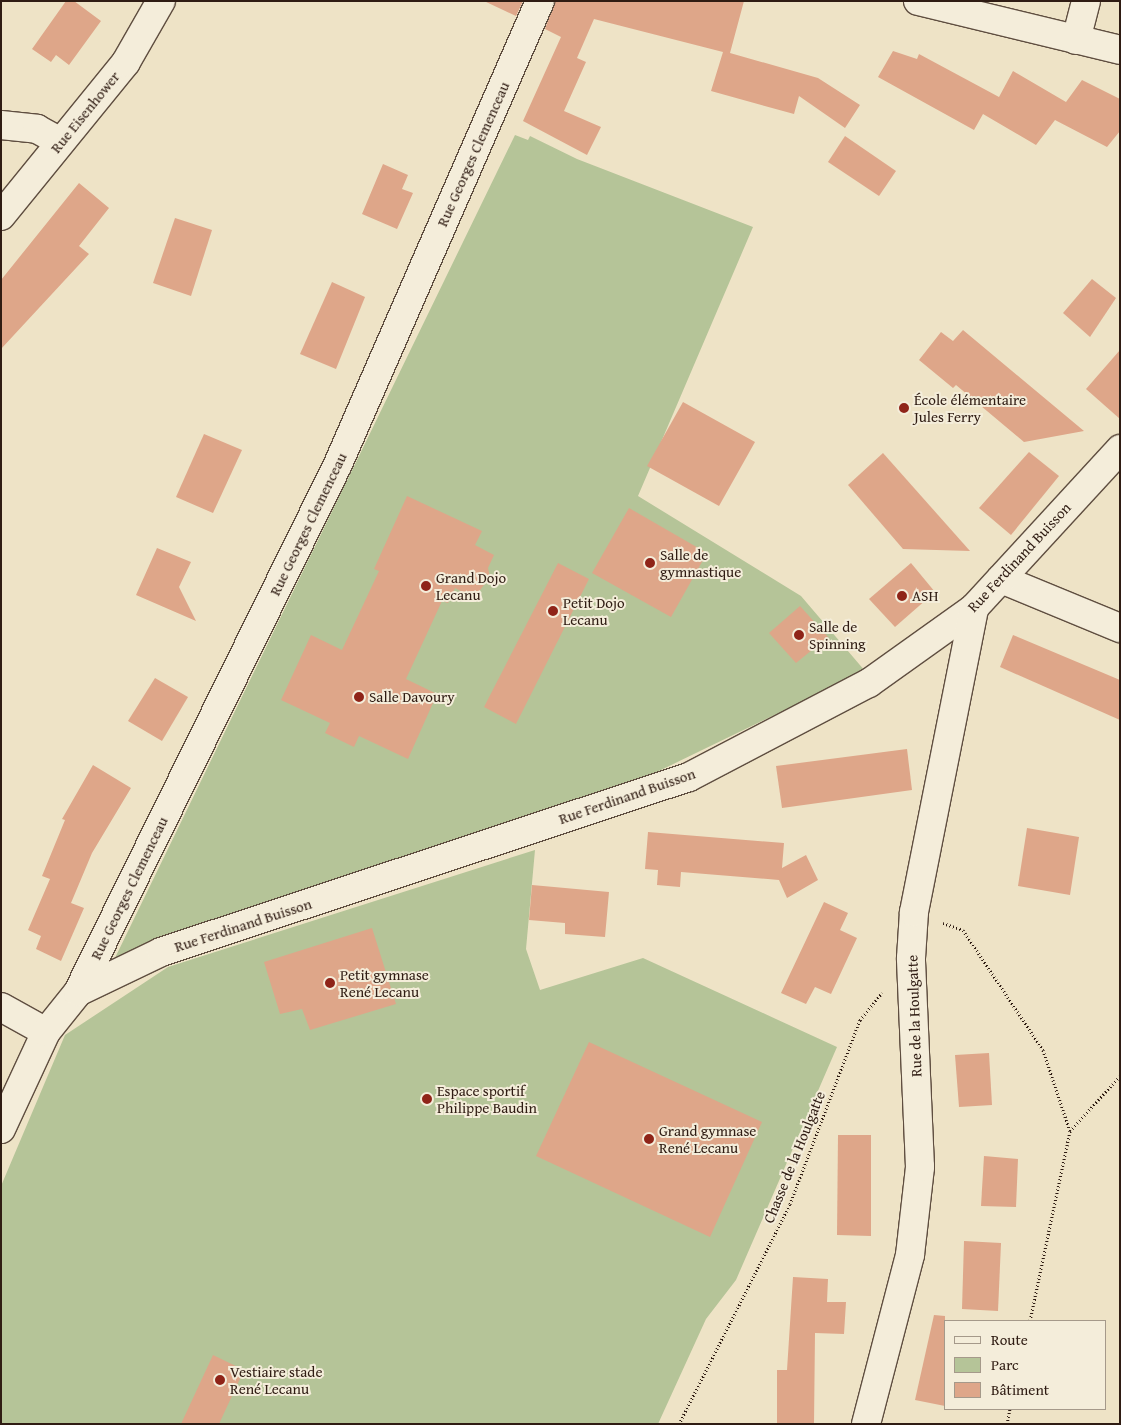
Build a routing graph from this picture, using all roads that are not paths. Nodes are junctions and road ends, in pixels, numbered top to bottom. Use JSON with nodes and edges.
{"nodes":[{"id":1,"x":161,"y":1,"type":"edge"},
{"id":2,"x":540,"y":1,"type":"edge"},
{"id":3,"x":918,"y":1,"type":"edge"},
{"id":4,"x":1086,"y":1,"type":"edge"},
{"id":5,"x":1076,"y":40,"type":"junction"},
{"id":6,"x":1120,"y":50,"type":"edge"},
{"id":7,"x":1,"y":125,"type":"edge"},
{"id":8,"x":60,"y":142,"type":"junction"},
{"id":9,"x":1,"y":216,"type":"edge"},
{"id":10,"x":1120,"y":449,"type":"edge"},
{"id":11,"x":1001,"y":579,"type":"junction"},
{"id":12,"x":974,"y":608,"type":"junction"},
{"id":13,"x":1120,"y":628,"type":"edge"},
{"id":14,"x":78,"y":992,"type":"junction"},
{"id":15,"x":1,"y":1007,"type":"edge"},
{"id":16,"x":46,"y":1032,"type":"junction"},
{"id":17,"x":1,"y":1130,"type":"edge"},
{"id":18,"x":866,"y":1424,"type":"edge"}],
"edges":[{"from":1,"to":8,"type":"street","name":"Rue Eisenhower"},
{"from":2,"to":14,"type":"street","name":"Rue Georges Clemenceau"},
{"from":3,"to":5,"type":"street"},
{"from":4,"to":5,"type":"street"},
{"from":5,"to":6,"type":"street"},
{"from":7,"to":8,"type":"street"},
{"from":8,"to":9,"type":"street","name":"Rue Eisenhower"},
{"from":10,"to":11,"type":"street","name":"Rue Ferdinand Buisson"},
{"from":11,"to":12,"type":"street","name":"Rue Ferdinand Buisson"},
{"from":11,"to":13,"type":"street"},
{"from":12,"to":14,"type":"street","name":"Rue Ferdinand Buisson"},
{"from":12,"to":18,"type":"street","name":"Rue de la Houlgatte"},
{"from":14,"to":16,"type":"street","name":"Rue Georges Clemenceau"},
{"from":15,"to":16,"type":"street"},
{"from":16,"to":17,"type":"street","name":"Rue Georges Clemenceau"}]}
